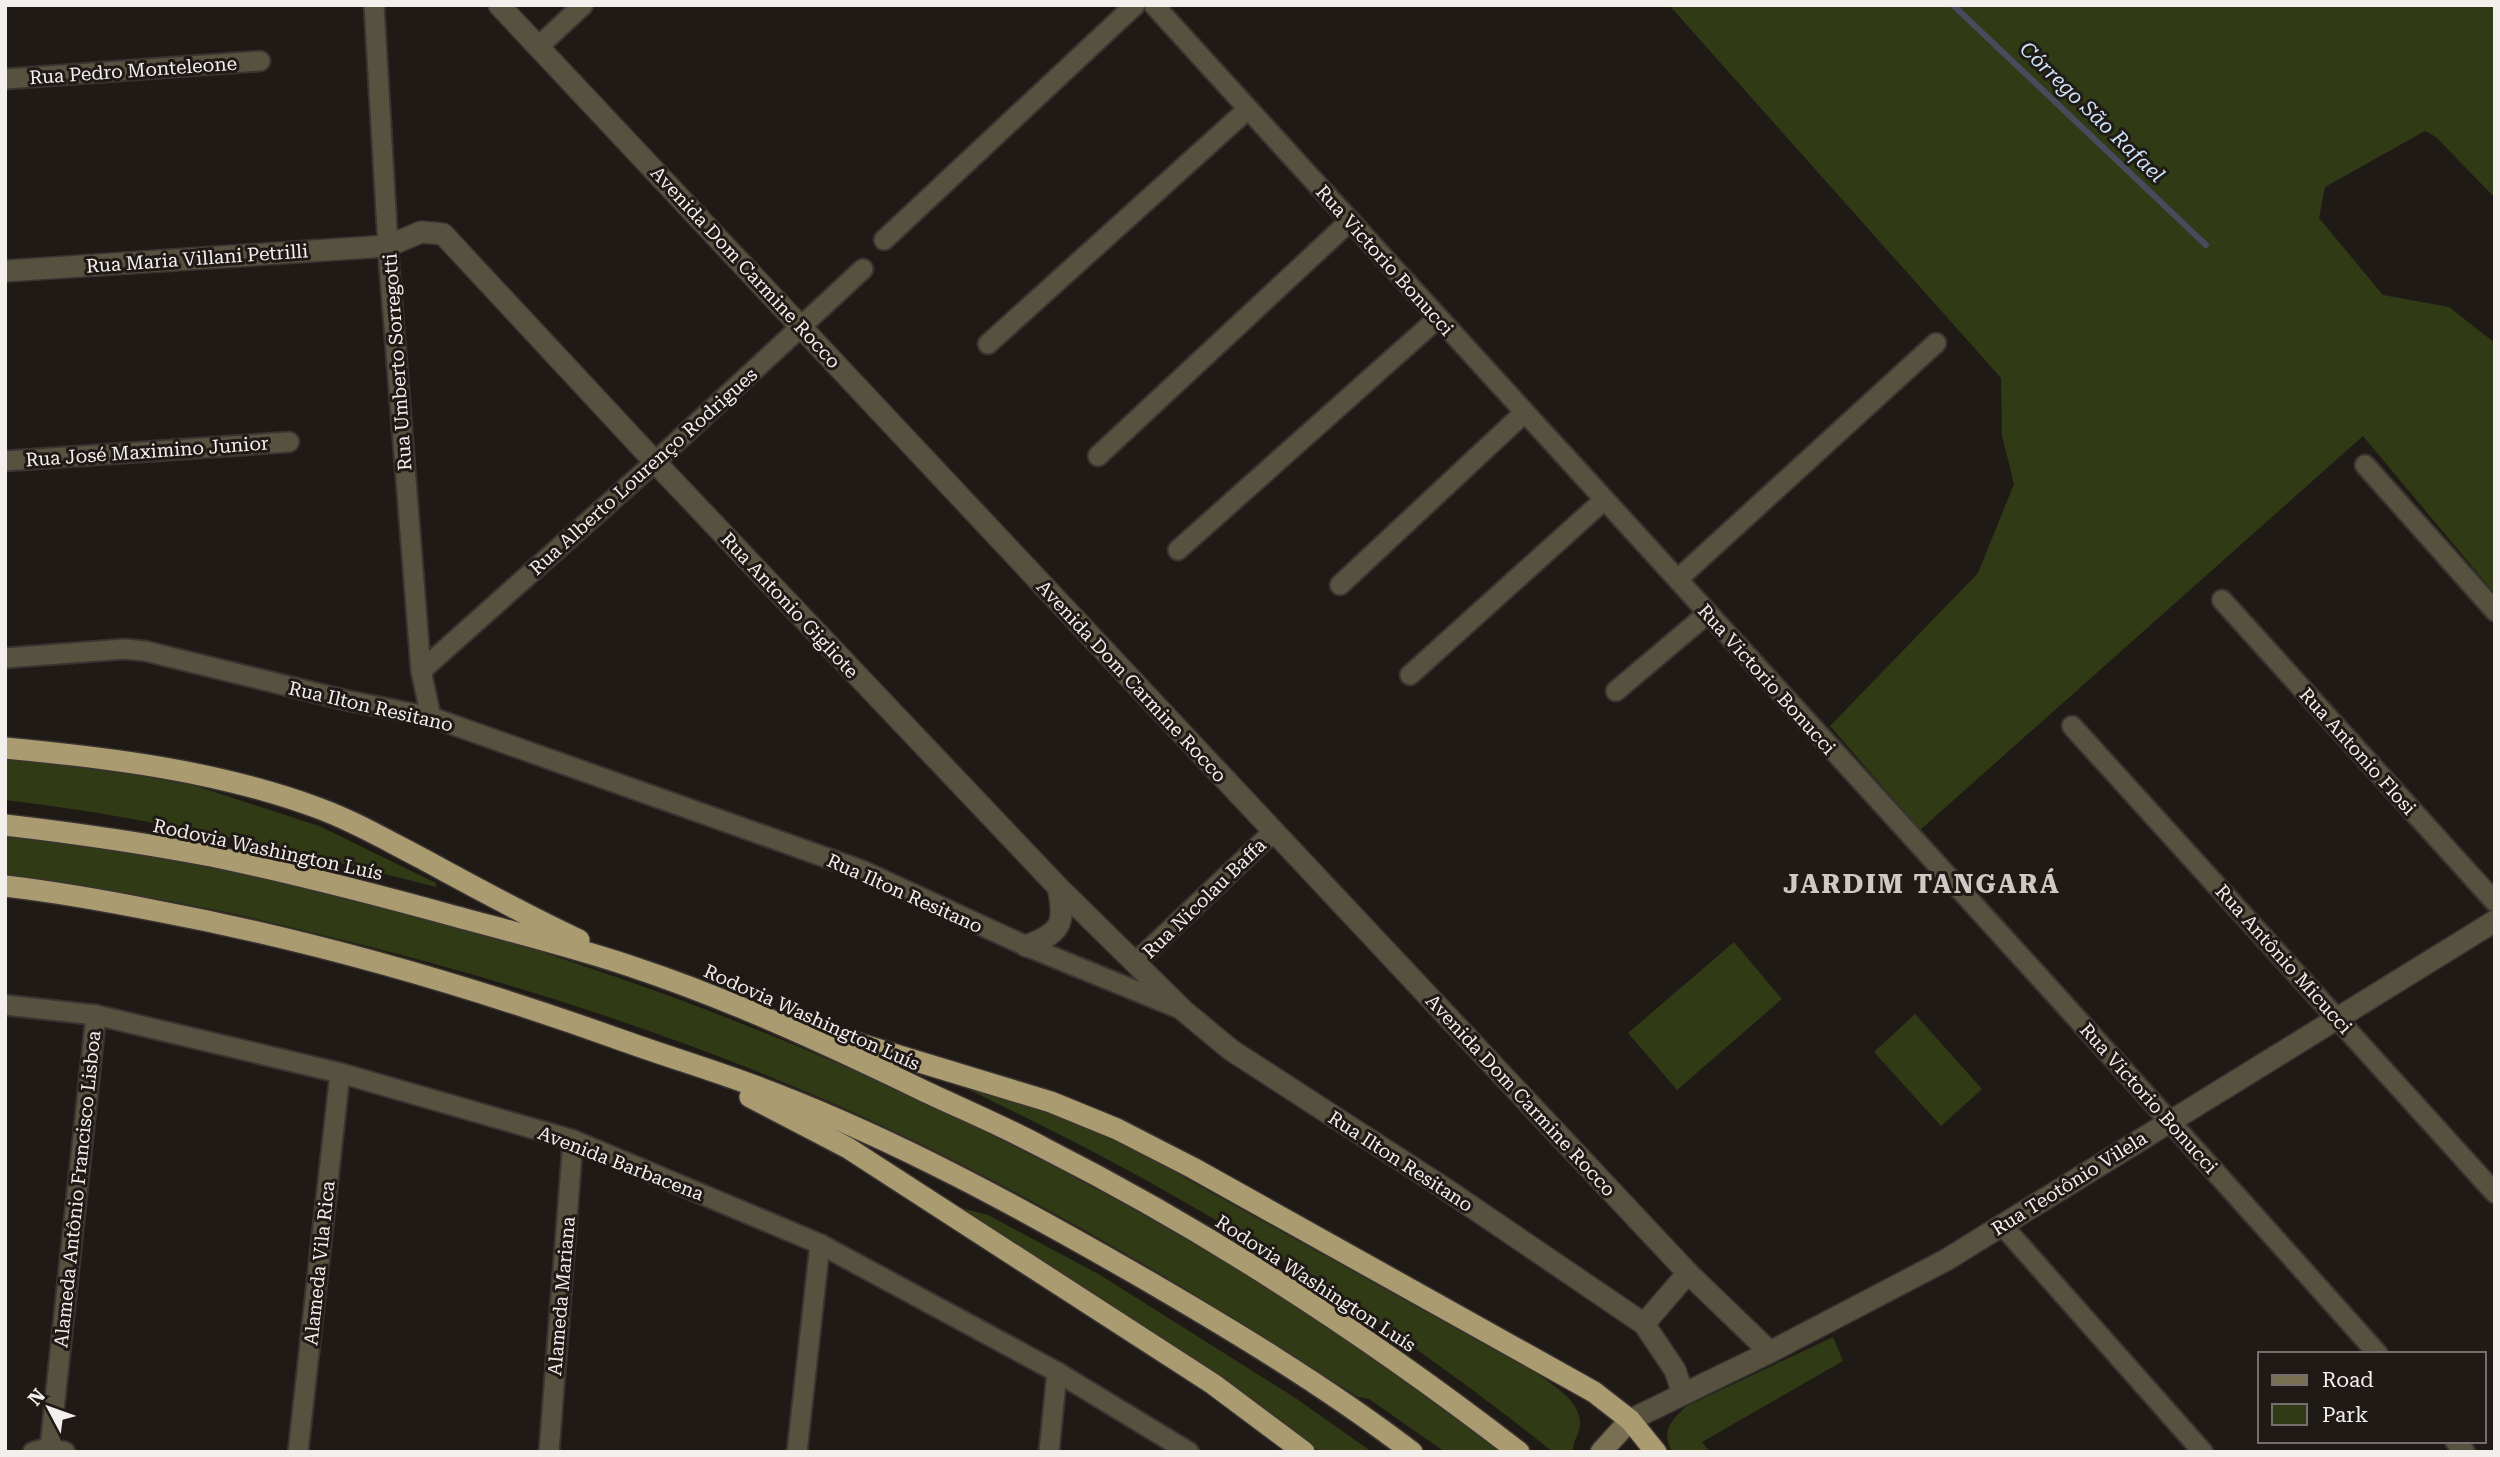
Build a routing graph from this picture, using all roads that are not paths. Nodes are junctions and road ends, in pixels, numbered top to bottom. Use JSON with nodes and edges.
{"nodes":[{"id":1,"x":374,"y":5,"type":"edge"},
{"id":2,"x":499,"y":5,"type":"edge"},
{"id":3,"x":583,"y":5,"type":"edge"},
{"id":4,"x":1135,"y":5,"type":"edge"},
{"id":5,"x":1154,"y":5,"type":"edge"},
{"id":6,"x":538,"y":47,"type":"junction"},
{"id":7,"x":260,"y":61,"type":"dead end"},
{"id":8,"x":5,"y":79,"type":"edge"},
{"id":9,"x":1248,"y":109,"type":"junction"},
{"id":10,"x":1350,"y":222,"type":"junction"},
{"id":11,"x":884,"y":240,"type":"dead end"},
{"id":12,"x":388,"y":246,"type":"junction"},
{"id":13,"x":863,"y":269,"type":"dead end"},
{"id":14,"x":5,"y":271,"type":"edge"},
{"id":15,"x":1437,"y":319,"type":"junction"},
{"id":16,"x":802,"y":325,"type":"junction"},
{"id":17,"x":988,"y":344,"type":"dead end"},
{"id":18,"x":1936,"y":344,"type":"dead end"},
{"id":19,"x":1524,"y":413,"type":"junction"},
{"id":20,"x":289,"y":442,"type":"dead end"},
{"id":21,"x":1098,"y":456,"type":"dead end"},
{"id":22,"x":5,"y":461,"type":"edge"},
{"id":23,"x":655,"y":462,"type":"junction"},
{"id":24,"x":2365,"y":465,"type":"dead end"},
{"id":25,"x":1604,"y":500,"type":"junction"},
{"id":26,"x":1178,"y":550,"type":"dead end"},
{"id":27,"x":1678,"y":579,"type":"junction"},
{"id":28,"x":1340,"y":585,"type":"dead end"},
{"id":29,"x":2222,"y":600,"type":"dead end"},
{"id":30,"x":2495,"y":611,"type":"edge"},
{"id":31,"x":1707,"y":614,"type":"junction"},
{"id":32,"x":5,"y":658,"type":"edge"},
{"id":33,"x":421,"y":671,"type":"junction"},
{"id":34,"x":1410,"y":675,"type":"dead end"},
{"id":35,"x":1616,"y":691,"type":"dead end"},
{"id":36,"x":431,"y":717,"type":"junction"},
{"id":37,"x":2072,"y":726,"type":"dead end"},
{"id":38,"x":5,"y":748,"type":"edge"},
{"id":39,"x":5,"y":825,"type":"edge"},
{"id":40,"x":1273,"y":832,"type":"junction"},
{"id":41,"x":5,"y":886,"type":"edge"},
{"id":42,"x":1058,"y":887,"type":"junction"},
{"id":43,"x":2495,"y":902,"type":"edge"},
{"id":44,"x":2495,"y":921,"type":"edge"},
{"id":45,"x":1026,"y":946,"type":"junction"},
{"id":46,"x":1135,"y":963,"type":"junction"},
{"id":47,"x":631,"y":966,"type":"junction"},
{"id":48,"x":5,"y":1005,"type":"edge"},
{"id":49,"x":748,"y":1011,"type":"junction"},
{"id":50,"x":1184,"y":1011,"type":"junction"},
{"id":51,"x":96,"y":1015,"type":"junction"},
{"id":52,"x":2339,"y":1020,"type":"junction"},
{"id":53,"x":676,"y":1060,"type":"junction"},
{"id":54,"x":340,"y":1073,"type":"junction"},
{"id":55,"x":2170,"y":1120,"type":"junction"},
{"id":56,"x":573,"y":1140,"type":"junction"},
{"id":57,"x":2495,"y":1193,"type":"edge"},
{"id":58,"x":2002,"y":1225,"type":"junction"},
{"id":59,"x":820,"y":1244,"type":"junction"},
{"id":60,"x":1689,"y":1273,"type":"junction"},
{"id":61,"x":1644,"y":1324,"type":"junction"},
{"id":62,"x":1770,"y":1352,"type":"junction"},
{"id":63,"x":2376,"y":1352,"type":"edge"},
{"id":64,"x":1057,"y":1372,"type":"junction"},
{"id":65,"x":1683,"y":1394,"type":"junction"},
{"id":66,"x":1630,"y":1420,"type":"junction"},
{"id":67,"x":49,"y":1450,"type":"edge"},
{"id":68,"x":298,"y":1452,"type":"edge"},
{"id":69,"x":549,"y":1452,"type":"edge"},
{"id":70,"x":797,"y":1452,"type":"edge"},
{"id":71,"x":1049,"y":1452,"type":"edge"},
{"id":72,"x":1189,"y":1452,"type":"edge"},
{"id":73,"x":1304,"y":1452,"type":"edge"},
{"id":74,"x":1412,"y":1452,"type":"edge"},
{"id":75,"x":1519,"y":1452,"type":"edge"},
{"id":76,"x":1601,"y":1452,"type":"edge"},
{"id":77,"x":1656,"y":1452,"type":"edge"},
{"id":78,"x":2203,"y":1452,"type":"edge"}],
"edges":[{"from":1,"to":12,"type":"street","name":"Rua Umberto Sorregotti"},
{"from":2,"to":6,"type":"street","name":"Avenida Dom Carmine Rocco"},
{"from":3,"to":6,"type":"street"},
{"from":4,"to":11,"type":"street"},
{"from":5,"to":9,"type":"street","name":"Rua Victorio Bonucci"},
{"from":6,"to":16,"type":"street","name":"Avenida Dom Carmine Rocco"},
{"from":7,"to":8,"type":"street","name":"Rua Pedro Monteleone"},
{"from":9,"to":10,"type":"street","name":"Rua Victorio Bonucci"},
{"from":9,"to":17,"type":"street"},
{"from":10,"to":15,"type":"street","name":"Rua Victorio Bonucci"},
{"from":10,"to":21,"type":"street"},
{"from":12,"to":14,"type":"street","name":"Rua Maria Villani Petrilli"},
{"from":12,"to":23,"type":"street","name":"Rua Antonio Gigliote"},
{"from":12,"to":33,"type":"street","name":"Rua Umberto Sorregotti"},
{"from":13,"to":16,"type":"street","name":"Rua Alberto Lourenço Rodrigues"},
{"from":15,"to":19,"type":"street","name":"Rua Victorio Bonucci"},
{"from":15,"to":26,"type":"street"},
{"from":16,"to":23,"type":"street","name":"Rua Alberto Lourenço Rodrigues"},
{"from":16,"to":40,"type":"street","name":"Avenida Dom Carmine Rocco"},
{"from":18,"to":27,"type":"street"},
{"from":19,"to":25,"type":"street","name":"Rua Victorio Bonucci"},
{"from":19,"to":28,"type":"street"},
{"from":20,"to":22,"type":"street","name":"Rua José Maximino Junior"},
{"from":23,"to":33,"type":"street","name":"Rua Alberto Lourenço Rodrigues"},
{"from":23,"to":42,"type":"street","name":"Rua Antonio Gigliote"},
{"from":24,"to":30,"type":"street"},
{"from":25,"to":27,"type":"street","name":"Rua Victorio Bonucci"},
{"from":25,"to":34,"type":"street"},
{"from":27,"to":31,"type":"street","name":"Rua Victorio Bonucci"},
{"from":29,"to":43,"type":"street","name":"Rua Antonio Flosi"},
{"from":31,"to":35,"type":"street"},
{"from":31,"to":55,"type":"street","name":"Rua Victorio Bonucci"},
{"from":32,"to":36,"type":"street","name":"Rua Ilton Resitano"},
{"from":33,"to":36,"type":"street","name":"Rua Umberto Sorregotti"},
{"from":36,"to":45,"type":"street","name":"Rua Ilton Resitano"},
{"from":37,"to":52,"type":"street","name":"Rua Antônio Micucci"},
{"from":38,"to":47,"type":"highway"},
{"from":39,"to":47,"type":"highway","name":"Rodovia Washington Luís"},
{"from":40,"to":46,"type":"street","name":"Rua Nicolau Baffa"},
{"from":40,"to":60,"type":"street","name":"Avenida Dom Carmine Rocco"},
{"from":41,"to":53,"type":"highway"},
{"from":42,"to":45,"type":"street"},
{"from":42,"to":46,"type":"street","name":"Rua Antonio Gigliote"},
{"from":44,"to":52,"type":"street","name":"Rua Teotônio Vilela"},
{"from":45,"to":50,"type":"street","name":"Rua Ilton Resitano"},
{"from":46,"to":50,"type":"street","name":"Rua Antonio Gigliote"},
{"from":47,"to":49,"type":"highway","name":"Rodovia Washington Luís"},
{"from":48,"to":51,"type":"street","name":"Avenida Barbacena"},
{"from":49,"to":66,"type":"highway"},
{"from":49,"to":75,"type":"highway","name":"Rodovia Washington Luís"},
{"from":50,"to":61,"type":"street","name":"Rua Ilton Resitano"},
{"from":51,"to":54,"type":"street","name":"Avenida Barbacena"},
{"from":51,"to":67,"type":"street","name":"Alameda Antônio Francisco Lisboa"},
{"from":52,"to":55,"type":"street","name":"Rua Teotônio Vilela"},
{"from":52,"to":57,"type":"street","name":"Rua Antônio Micucci"},
{"from":53,"to":73,"type":"highway"},
{"from":53,"to":74,"type":"highway"},
{"from":54,"to":56,"type":"street","name":"Avenida Barbacena"},
{"from":54,"to":68,"type":"street","name":"Alameda Vila Rica"},
{"from":55,"to":58,"type":"street","name":"Rua Teotônio Vilela"},
{"from":55,"to":63,"type":"street","name":"Rua Victorio Bonucci"},
{"from":56,"to":59,"type":"street","name":"Avenida Barbacena"},
{"from":56,"to":69,"type":"street","name":"Alameda Mariana"},
{"from":58,"to":62,"type":"street","name":"Rua Teotônio Vilela"},
{"from":58,"to":78,"type":"street"},
{"from":59,"to":64,"type":"street","name":"Avenida Barbacena"},
{"from":59,"to":70,"type":"street"},
{"from":60,"to":61,"type":"street"},
{"from":60,"to":62,"type":"street","name":"Avenida Dom Carmine Rocco"},
{"from":61,"to":65,"type":"street","name":"Rua Ilton Resitano"},
{"from":62,"to":65,"type":"street","name":"Rua Teotônio Vilela"},
{"from":64,"to":71,"type":"street"},
{"from":64,"to":72,"type":"street","name":"Avenida Barbacena"},
{"from":65,"to":66,"type":"street","name":"Rua Teotônio Vilela"},
{"from":66,"to":76,"type":"main road"},
{"from":66,"to":77,"type":"highway"}]}
